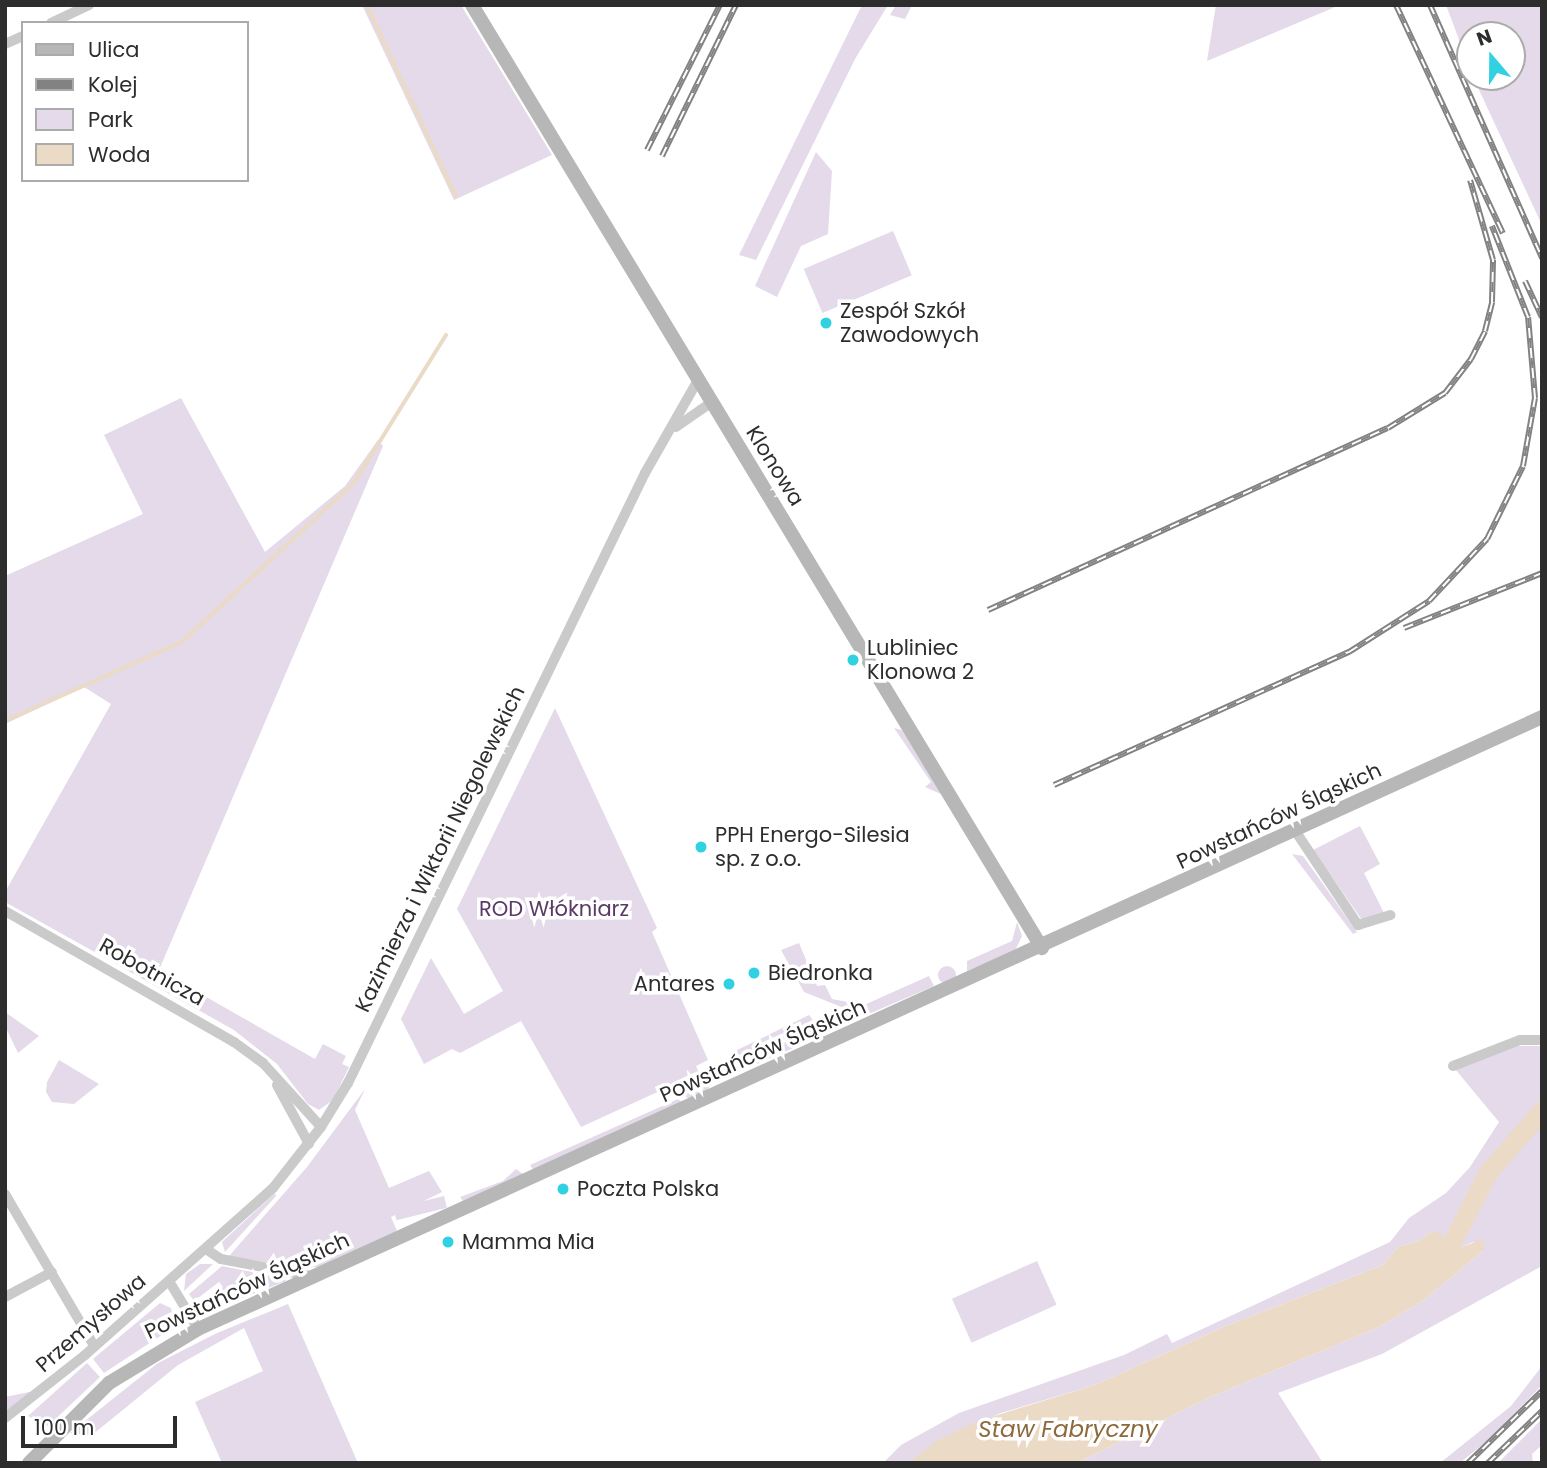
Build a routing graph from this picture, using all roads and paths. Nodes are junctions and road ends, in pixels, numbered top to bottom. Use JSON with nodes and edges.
{"nodes":[{"id":1,"x":89,"y":5,"type":"edge"},
{"id":2,"x":472,"y":5,"type":"edge"},
{"id":3,"x":55,"y":21,"type":"edge"},
{"id":4,"x":21,"y":37,"type":"edge"},
{"id":5,"x":5,"y":44,"type":"edge"},
{"id":6,"x":698,"y":380,"type":"junction"},
{"id":7,"x":712,"y":402,"type":"junction"},
{"id":8,"x":666,"y":436,"type":"junction"},
{"id":9,"x":1542,"y":717,"type":"edge"},
{"id":10,"x":1296,"y":832,"type":"junction"},
{"id":11,"x":5,"y":911,"type":"edge"},
{"id":12,"x":1391,"y":915,"type":"dead end"},
{"id":13,"x":1042,"y":948,"type":"junction"},
{"id":14,"x":1542,"y":1040,"type":"edge"},
{"id":15,"x":1453,"y":1066,"type":"dead end"},
{"id":16,"x":273,"y":1076,"type":"junction"},
{"id":17,"x":321,"y":1127,"type":"junction"},
{"id":18,"x":309,"y":1144,"type":"junction"},
{"id":19,"x":5,"y":1194,"type":"edge"},
{"id":20,"x":206,"y":1249,"type":"junction"},
{"id":21,"x":52,"y":1272,"type":"junction"},
{"id":22,"x":315,"y":1277,"type":"junction"},
{"id":23,"x":169,"y":1281,"type":"junction"},
{"id":24,"x":5,"y":1297,"type":"edge"},
{"id":25,"x":198,"y":1329,"type":"junction"},
{"id":26,"x":94,"y":1346,"type":"junction"},
{"id":27,"x":5,"y":1418,"type":"edge"},
{"id":28,"x":29,"y":1463,"type":"edge"}],
"edges":[{"from":1,"to":3,"type":"street"},
{"from":2,"to":6,"type":"main road","name":"Klonowa"},
{"from":4,"to":5,"type":"street"},
{"from":6,"to":7,"type":"main road","name":"Klonowa"},
{"from":6,"to":8,"type":"street","name":"Kazimierza i Wiktorii Niegolewskich"},
{"from":7,"to":8,"type":"street"},
{"from":7,"to":13,"type":"main road","name":"Klonowa"},
{"from":8,"to":17,"type":"street","name":"Kazimierza i Wiktorii Niegolewskich"},
{"from":9,"to":10,"type":"main road","name":"Powstańców Śląskich"},
{"from":10,"to":12,"type":"street"},
{"from":10,"to":13,"type":"main road","name":"Powstańców Śląskich"},
{"from":11,"to":16,"type":"street","name":"Robotnicza"},
{"from":13,"to":22,"type":"main road","name":"Powstańców Śląskich"},
{"from":14,"to":15,"type":"street"},
{"from":16,"to":17,"type":"street","name":"Robotnicza"},
{"from":16,"to":18,"type":"street","name":"Robotnicza"},
{"from":17,"to":18,"type":"street","name":"Kazimierza i Wiktorii Niegolewskich"},
{"from":18,"to":20,"type":"street","name":"Kazimierza i Wiktorii Niegolewskich"},
{"from":19,"to":21,"type":"street"},
{"from":20,"to":22,"type":"street"},
{"from":20,"to":23,"type":"street","name":"Kazimierza i Wiktorii Niegolewskich"},
{"from":21,"to":24,"type":"street"},
{"from":21,"to":26,"type":"street"},
{"from":22,"to":25,"type":"main road","name":"Powstańców Śląskich"},
{"from":23,"to":25,"type":"street"},
{"from":23,"to":26,"type":"street","name":"Przemysłowa"},
{"from":25,"to":28,"type":"main road","name":"Powstańców Śląskich"},
{"from":26,"to":27,"type":"street","name":"Przemysłowa"}]}
